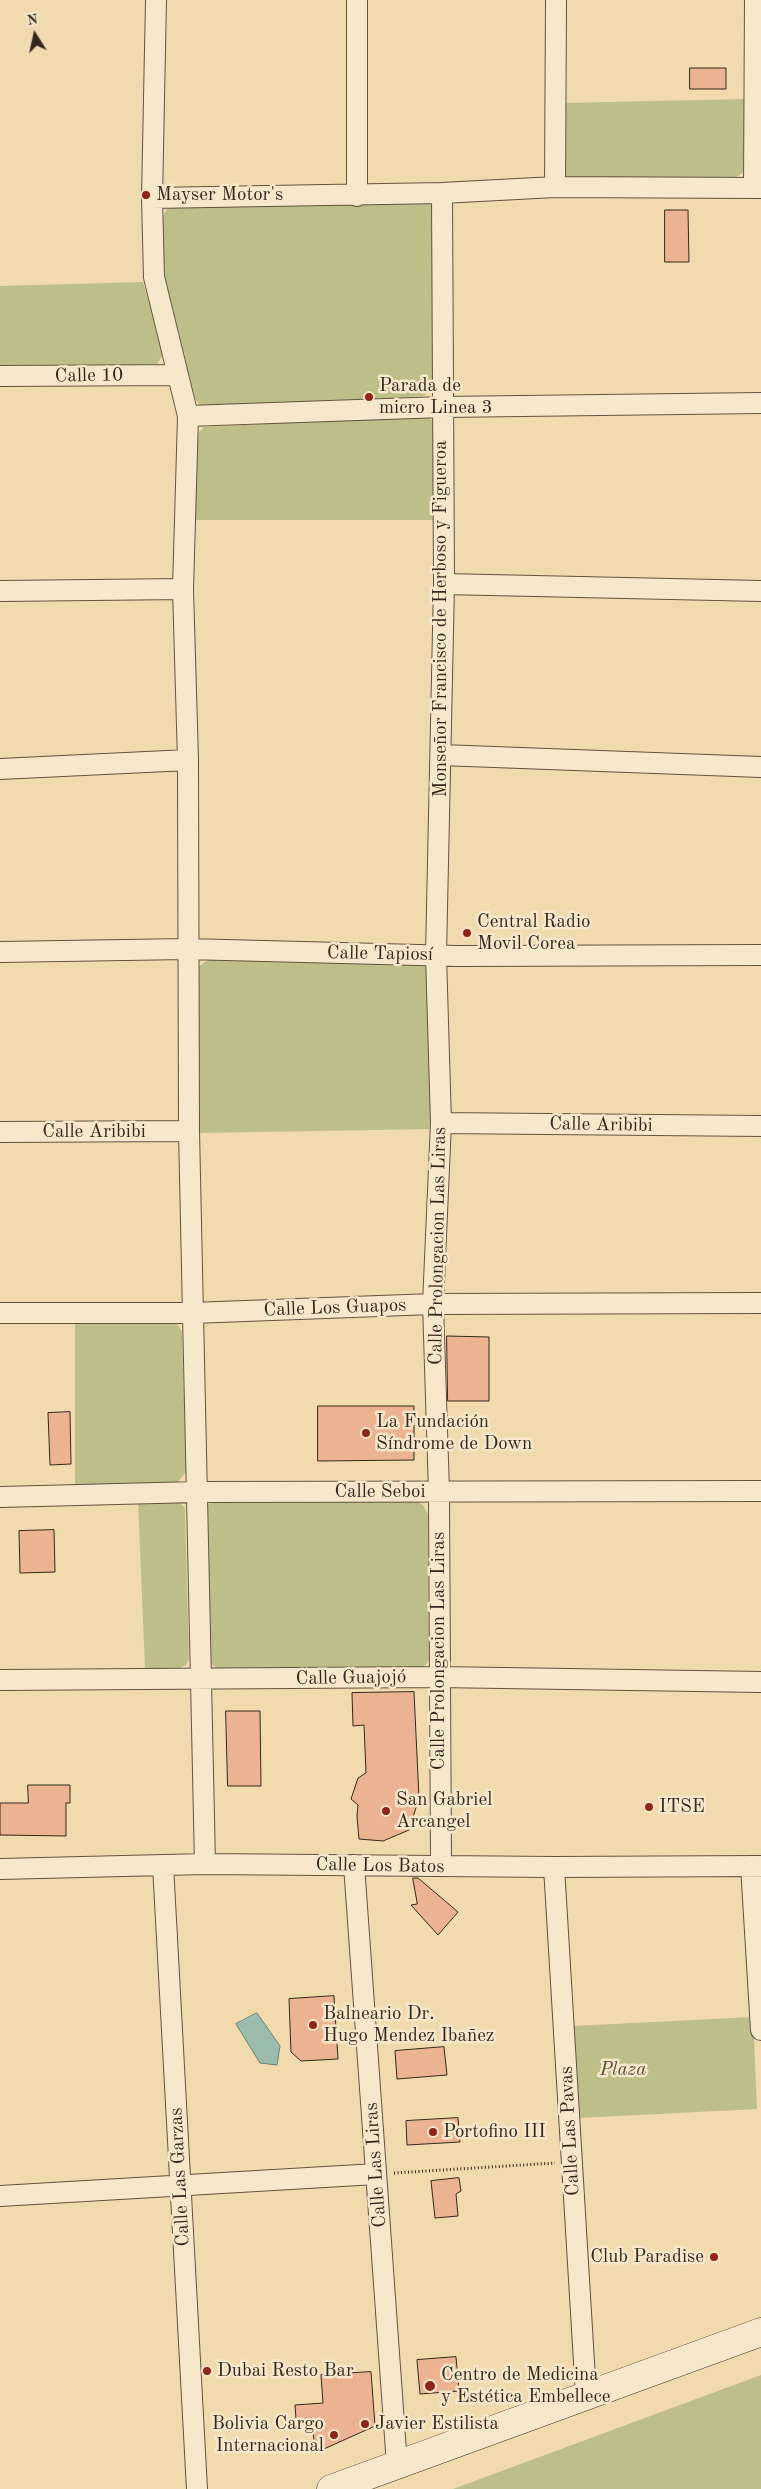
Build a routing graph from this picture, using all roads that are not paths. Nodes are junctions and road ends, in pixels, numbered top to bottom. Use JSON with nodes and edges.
{"nodes":[{"id":1,"x":156,"y":0,"type":"edge"},
{"id":2,"x":358,"y":0,"type":"edge"},
{"id":3,"x":556,"y":0,"type":"edge"},
{"id":4,"x":755,"y":0,"type":"edge"},
{"id":5,"x":555,"y":187,"type":"junction"},
{"id":6,"x":757,"y":188,"type":"edge"},
{"id":7,"x":442,"y":194,"type":"junction"},
{"id":8,"x":357,"y":196,"type":"junction"},
{"id":9,"x":152,"y":198,"type":"junction"},
{"id":10,"x":178,"y":375,"type":"junction"},
{"id":11,"x":0,"y":376,"type":"edge"},
{"id":12,"x":761,"y":404,"type":"edge"},
{"id":13,"x":442,"y":407,"type":"junction"},
{"id":14,"x":188,"y":416,"type":"junction"},
{"id":15,"x":444,"y":584,"type":"junction"},
{"id":16,"x":184,"y":589,"type":"junction"},
{"id":17,"x":0,"y":591,"type":"edge"},
{"id":18,"x":761,"y":592,"type":"edge"},
{"id":19,"x":441,"y":755,"type":"junction"},
{"id":20,"x":188,"y":760,"type":"junction"},
{"id":21,"x":761,"y":767,"type":"edge"},
{"id":22,"x":0,"y":769,"type":"edge"},
{"id":23,"x":187,"y":949,"type":"junction"},
{"id":24,"x":0,"y":952,"type":"edge"},
{"id":25,"x":436,"y":955,"type":"junction"},
{"id":26,"x":761,"y":955,"type":"edge"},
{"id":27,"x":441,"y":1123,"type":"junction"},
{"id":28,"x":761,"y":1126,"type":"edge"},
{"id":29,"x":189,"y":1131,"type":"junction"},
{"id":30,"x":0,"y":1132,"type":"edge"},
{"id":31,"x":761,"y":1303,"type":"edge"},
{"id":32,"x":433,"y":1304,"type":"junction"},
{"id":33,"x":0,"y":1313,"type":"edge"},
{"id":34,"x":192,"y":1313,"type":"junction"},
{"id":35,"x":761,"y":1491,"type":"edge"},
{"id":36,"x":196,"y":1492,"type":"junction"},
{"id":37,"x":438,"y":1492,"type":"junction"},
{"id":38,"x":0,"y":1498,"type":"edge"},
{"id":39,"x":438,"y":1677,"type":"junction"},
{"id":40,"x":0,"y":1680,"type":"edge"},
{"id":41,"x":200,"y":1680,"type":"junction"},
{"id":42,"x":761,"y":1682,"type":"edge"},
{"id":43,"x":205,"y":1864,"type":"junction"},
{"id":44,"x":163,"y":1865,"type":"junction"},
{"id":45,"x":354,"y":1865,"type":"junction"},
{"id":46,"x":441,"y":1866,"type":"junction"},
{"id":47,"x":756,"y":1866,"type":"edge"},
{"id":48,"x":554,"y":1867,"type":"junction"},
{"id":49,"x":0,"y":1869,"type":"edge"},
{"id":50,"x":761,"y":2030,"type":"edge"},
{"id":51,"x":376,"y":2174,"type":"junction"},
{"id":52,"x":181,"y":2184,"type":"junction"},
{"id":53,"x":0,"y":2196,"type":"edge"},
{"id":54,"x":761,"y":2332,"type":"edge"},
{"id":55,"x":586,"y":2395,"type":"junction"},
{"id":56,"x":397,"y":2465,"type":"junction"},
{"id":57,"x":197,"y":2489,"type":"edge"},
{"id":58,"x":331,"y":2489,"type":"edge"}],
"edges":[{"from":1,"to":9,"type":"street"},
{"from":2,"to":8,"type":"street"},
{"from":3,"to":5,"type":"street"},
{"from":4,"to":6,"type":"street"},
{"from":5,"to":6,"type":"street"},
{"from":5,"to":7,"type":"street"},
{"from":7,"to":8,"type":"street"},
{"from":7,"to":13,"type":"street","name":"Monseñor Francisco de Herboso y Figueroa"},
{"from":8,"to":9,"type":"street"},
{"from":9,"to":10,"type":"street"},
{"from":10,"to":11,"type":"street","name":"Calle 10"},
{"from":10,"to":14,"type":"street"},
{"from":12,"to":13,"type":"street"},
{"from":13,"to":14,"type":"street"},
{"from":13,"to":15,"type":"street","name":"Monseñor Francisco de Herboso y Figueroa"},
{"from":14,"to":16,"type":"street"},
{"from":15,"to":18,"type":"street"},
{"from":15,"to":19,"type":"street","name":"Monseñor Francisco de Herboso y Figueroa"},
{"from":16,"to":17,"type":"street"},
{"from":16,"to":20,"type":"street"},
{"from":19,"to":21,"type":"street"},
{"from":19,"to":25,"type":"street","name":"Monseñor Francisco de Herboso y Figueroa"},
{"from":20,"to":22,"type":"street"},
{"from":20,"to":23,"type":"street"},
{"from":23,"to":24,"type":"street","name":"Calle Tapiosí"},
{"from":23,"to":25,"type":"street","name":"Calle Tapiosí"},
{"from":23,"to":29,"type":"street"},
{"from":25,"to":26,"type":"street","name":"Calle Tapiosí"},
{"from":25,"to":27,"type":"street","name":"Calle Prolongacion Las Liras"},
{"from":27,"to":28,"type":"street","name":"Calle Aribibi"},
{"from":27,"to":32,"type":"street","name":"Calle Prolongacion Las Liras"},
{"from":29,"to":30,"type":"street","name":"Calle Aribibi"},
{"from":29,"to":34,"type":"street"},
{"from":31,"to":32,"type":"street","name":"Calle Los Guapos"},
{"from":32,"to":34,"type":"street","name":"Calle Los Guapos"},
{"from":32,"to":37,"type":"street","name":"Calle Prolongacion Las Liras"},
{"from":33,"to":34,"type":"street","name":"Calle Los Guapos"},
{"from":34,"to":36,"type":"street"},
{"from":35,"to":37,"type":"street","name":"Calle Seboi"},
{"from":36,"to":37,"type":"street","name":"Calle Seboi"},
{"from":36,"to":38,"type":"street","name":"Calle Seboi"},
{"from":36,"to":41,"type":"street"},
{"from":37,"to":39,"type":"street","name":"Calle Prolongacion Las Liras"},
{"from":39,"to":41,"type":"street","name":"Calle Guajojó"},
{"from":39,"to":42,"type":"street","name":"Calle Guajojó"},
{"from":39,"to":46,"type":"street","name":"Calle Prolongacion Las Liras"},
{"from":40,"to":41,"type":"street","name":"Calle Guajojó"},
{"from":41,"to":43,"type":"street"},
{"from":43,"to":44,"type":"street","name":"Calle Los Batos"},
{"from":43,"to":45,"type":"street","name":"Calle Los Batos"},
{"from":44,"to":49,"type":"street","name":"Calle Los Batos"},
{"from":44,"to":52,"type":"street","name":"Calle Las Garzas"},
{"from":45,"to":46,"type":"street","name":"Calle Los Batos"},
{"from":45,"to":51,"type":"street","name":"Calle Las Liras"},
{"from":46,"to":48,"type":"street","name":"Calle Los Batos"},
{"from":47,"to":48,"type":"street","name":"Calle Los Batos"},
{"from":47,"to":50,"type":"street"},
{"from":48,"to":55,"type":"street","name":"Calle Las Pavas"},
{"from":51,"to":52,"type":"street"},
{"from":51,"to":56,"type":"street","name":"Calle Las Liras"},
{"from":52,"to":53,"type":"street"},
{"from":52,"to":57,"type":"street","name":"Calle Las Garzas"},
{"from":54,"to":55,"type":"street"},
{"from":55,"to":56,"type":"street"},
{"from":56,"to":58,"type":"street"}]}
